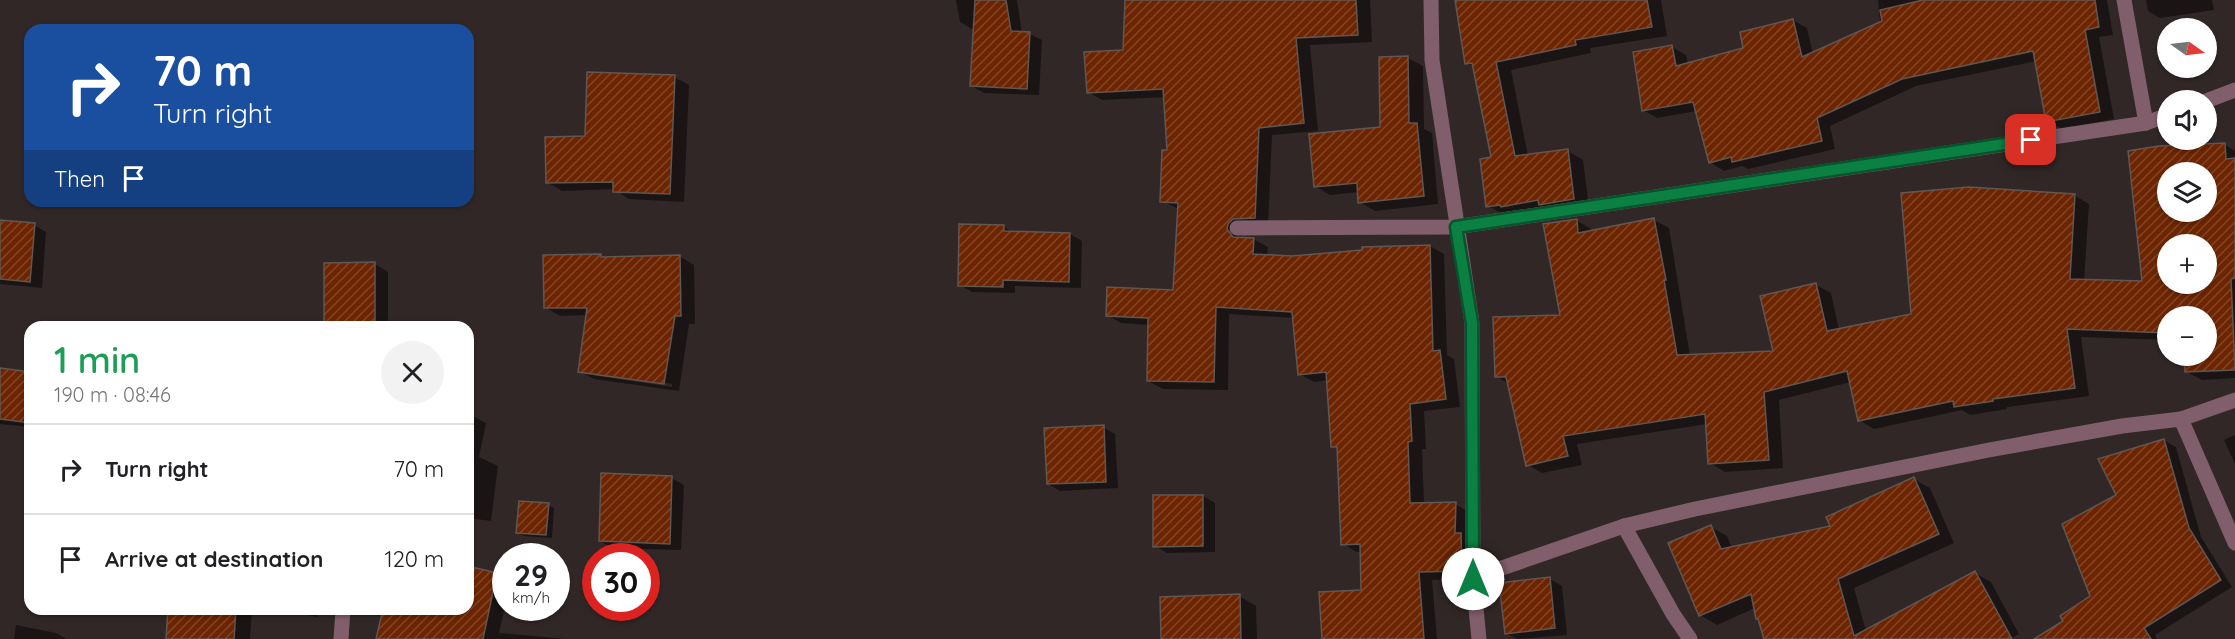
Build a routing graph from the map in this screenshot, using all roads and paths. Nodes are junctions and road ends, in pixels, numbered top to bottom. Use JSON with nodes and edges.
{"nodes":[{"id":1,"x":1431,"y":0,"type":"edge"},
{"id":2,"x":2124,"y":0,"type":"edge"},
{"id":3,"x":2235,"y":90,"type":"edge"},
{"id":4,"x":2217,"y":97,"type":"edge"},
{"id":5,"x":2157,"y":119,"type":"edge"},
{"id":6,"x":2146,"y":123,"type":"junction"},
{"id":7,"x":1456,"y":227,"type":"junction"},
{"id":8,"x":1237,"y":228,"type":"dead end"},
{"id":9,"x":2235,"y":400,"type":"edge"},
{"id":10,"x":2181,"y":419,"type":"junction"},
{"id":11,"x":1624,"y":526,"type":"junction"},
{"id":12,"x":2235,"y":543,"type":"edge"},
{"id":13,"x":1473,"y":579,"type":"junction"},
{"id":14,"x":343,"y":615,"type":"edge"},
{"id":15,"x":341,"y":639,"type":"edge"},
{"id":16,"x":1479,"y":639,"type":"edge"},
{"id":17,"x":1690,"y":639,"type":"edge"}],
"edges":[{"from":1,"to":7,"type":"street"},
{"from":2,"to":6,"type":"street"},
{"from":3,"to":4,"type":"street"},
{"from":5,"to":6,"type":"street"},
{"from":6,"to":7,"type":"street"},
{"from":7,"to":8,"type":"street"},
{"from":7,"to":13,"type":"street"},
{"from":9,"to":10,"type":"street"},
{"from":10,"to":11,"type":"street"},
{"from":10,"to":12,"type":"street"},
{"from":11,"to":13,"type":"street"},
{"from":11,"to":17,"type":"street"},
{"from":13,"to":16,"type":"street"},
{"from":14,"to":15,"type":"street"}]}
